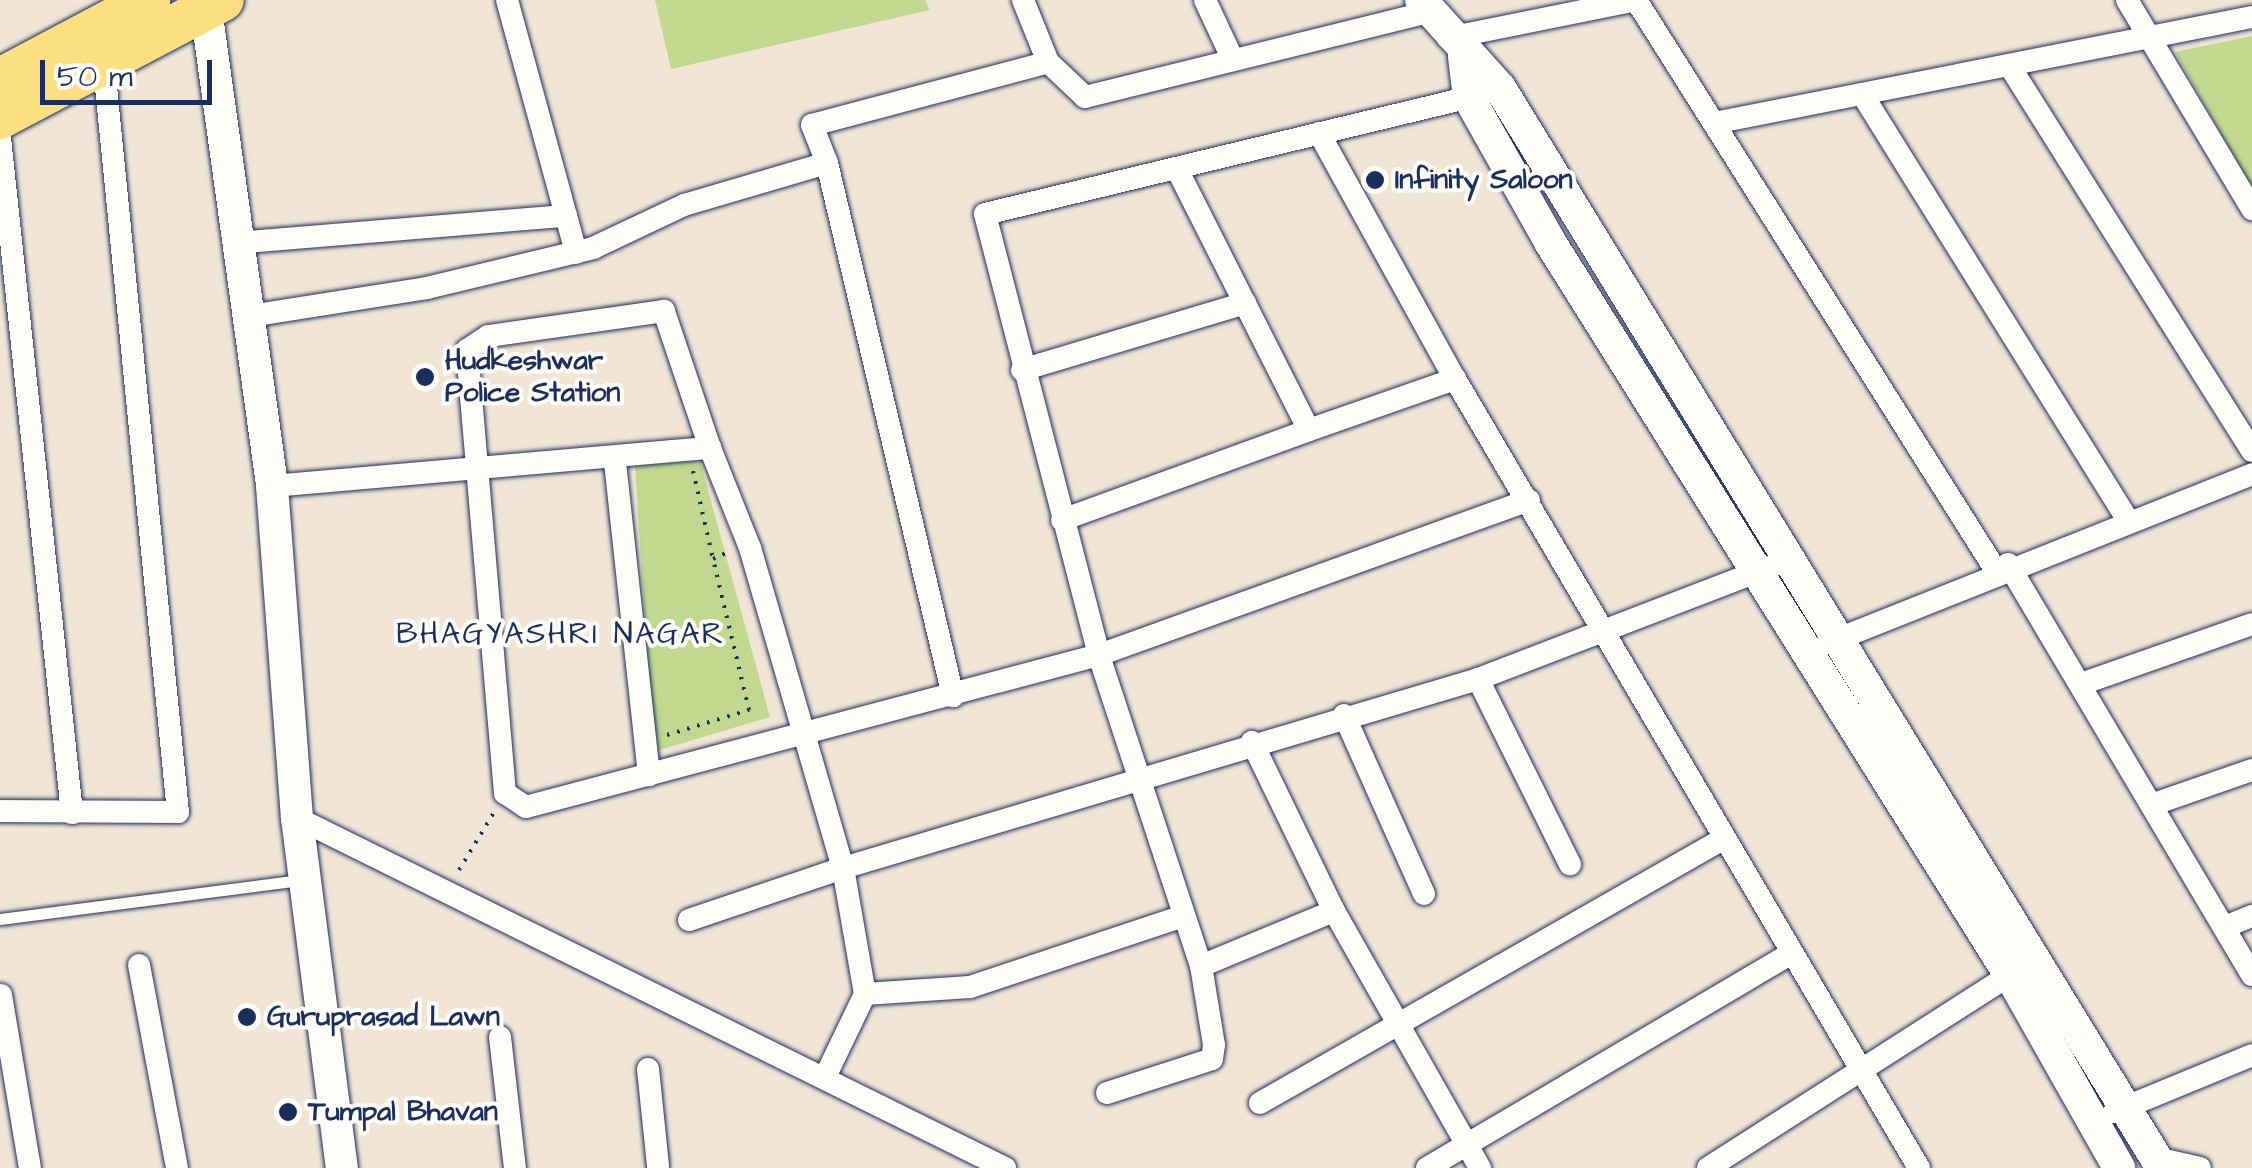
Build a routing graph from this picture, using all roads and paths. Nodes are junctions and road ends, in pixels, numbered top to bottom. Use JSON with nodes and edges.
{"nodes":[{"id":1,"x":149,"y":0,"type":"edge"},
{"id":2,"x":507,"y":0,"type":"edge"},
{"id":3,"x":1023,"y":0,"type":"edge"},
{"id":4,"x":1205,"y":0,"type":"edge"},
{"id":5,"x":1636,"y":0,"type":"edge"},
{"id":6,"x":2127,"y":0,"type":"edge"},
{"id":7,"x":214,"y":4,"type":"edge"},
{"id":8,"x":2252,"y":16,"type":"edge"},
{"id":9,"x":1441,"y":27,"type":"edge"},
{"id":10,"x":2148,"y":38,"type":"junction"},
{"id":11,"x":103,"y":57,"type":"junction"},
{"id":12,"x":1232,"y":58,"type":"junction"},
{"id":13,"x":1048,"y":62,"type":"junction"},
{"id":14,"x":2009,"y":65,"type":"junction"},
{"id":15,"x":0,"y":80,"type":"edge"},
{"id":16,"x":1485,"y":93,"type":"junction"},
{"id":17,"x":1862,"y":94,"type":"junction"},
{"id":18,"x":0,"y":118,"type":"edge"},
{"id":19,"x":1714,"y":122,"type":"junction"},
{"id":20,"x":1319,"y":134,"type":"junction"},
{"id":21,"x":0,"y":138,"type":"edge"},
{"id":22,"x":827,"y":163,"type":"junction"},
{"id":23,"x":1177,"y":170,"type":"junction"},
{"id":24,"x":2252,"y":209,"type":"edge"},
{"id":25,"x":566,"y":216,"type":"junction"},
{"id":26,"x":235,"y":243,"type":"junction"},
{"id":27,"x":576,"y":253,"type":"junction"},
{"id":28,"x":1245,"y":303,"type":"junction"},
{"id":29,"x":244,"y":317,"type":"junction"},
{"id":30,"x":1022,"y":370,"type":"junction"},
{"id":31,"x":1455,"y":379,"type":"junction"},
{"id":32,"x":1309,"y":430,"type":"junction"},
{"id":33,"x":710,"y":448,"type":"junction"},
{"id":34,"x":2252,"y":451,"type":"edge"},
{"id":35,"x":481,"y":461,"type":"junction"},
{"id":36,"x":615,"y":462,"type":"junction"},
{"id":37,"x":676,"y":471,"type":"dead end"},
{"id":38,"x":2252,"y":474,"type":"edge"},
{"id":39,"x":272,"y":486,"type":"junction"},
{"id":40,"x":1528,"y":500,"type":"junction"},
{"id":41,"x":1062,"y":520,"type":"junction"},
{"id":42,"x":2129,"y":522,"type":"junction"},
{"id":43,"x":750,"y":548,"type":"junction"},
{"id":44,"x":713,"y":558,"type":"junction"},
{"id":45,"x":2001,"y":567,"type":"junction"},
{"id":46,"x":1772,"y":570,"type":"junction"},
{"id":47,"x":2252,"y":624,"type":"edge"},
{"id":48,"x":1604,"y":634,"type":"junction"},
{"id":49,"x":1834,"y":640,"type":"junction"},
{"id":50,"x":1099,"y":656,"type":"junction"},
{"id":51,"x":1803,"y":656,"type":"junction"},
{"id":52,"x":1478,"y":678,"type":"junction"},
{"id":53,"x":2080,"y":684,"type":"junction"},
{"id":54,"x":953,"y":696,"type":"junction"},
{"id":55,"x":1344,"y":715,"type":"junction"},
{"id":56,"x":659,"y":719,"type":"dead end"},
{"id":57,"x":802,"y":733,"type":"junction"},
{"id":58,"x":1252,"y":742,"type":"junction"},
{"id":59,"x":2252,"y":770,"type":"edge"},
{"id":60,"x":650,"y":775,"type":"junction"},
{"id":61,"x":1138,"y":777,"type":"junction"},
{"id":62,"x":505,"y":793,"type":"junction"},
{"id":63,"x":2154,"y":804,"type":"junction"},
{"id":64,"x":0,"y":811,"type":"edge"},
{"id":65,"x":72,"y":813,"type":"junction"},
{"id":66,"x":297,"y":818,"type":"junction"},
{"id":67,"x":1723,"y":839,"type":"junction"},
{"id":68,"x":1570,"y":864,"type":"dead end"},
{"id":69,"x":843,"y":868,"type":"junction"},
{"id":70,"x":309,"y":879,"type":"junction"},
{"id":71,"x":445,"y":893,"type":"junction"},
{"id":72,"x":1424,"y":894,"type":"dead end"},
{"id":73,"x":1334,"y":911,"type":"junction"},
{"id":74,"x":1184,"y":916,"type":"junction"},
{"id":75,"x":2252,"y":916,"type":"edge"},
{"id":76,"x":0,"y":919,"type":"edge"},
{"id":77,"x":689,"y":920,"type":"dead end"},
{"id":78,"x":2228,"y":926,"type":"junction"},
{"id":79,"x":1789,"y":955,"type":"junction"},
{"id":80,"x":138,"y":964,"type":"dead end"},
{"id":81,"x":1200,"y":966,"type":"junction"},
{"id":82,"x":2010,"y":975,"type":"junction"},
{"id":83,"x":2252,"y":975,"type":"edge"},
{"id":84,"x":0,"y":992,"type":"edge"},
{"id":85,"x":865,"y":994,"type":"junction"},
{"id":86,"x":1400,"y":1024,"type":"junction"},
{"id":87,"x":500,"y":1037,"type":"dead end"},
{"id":88,"x":2252,"y":1055,"type":"edge"},
{"id":89,"x":648,"y":1069,"type":"dead end"},
{"id":90,"x":1861,"y":1073,"type":"junction"},
{"id":91,"x":826,"y":1075,"type":"junction"},
{"id":92,"x":1107,"y":1093,"type":"dead end"},
{"id":93,"x":1260,"y":1103,"type":"dead end"},
{"id":94,"x":2122,"y":1106,"type":"junction"},
{"id":95,"x":2094,"y":1123,"type":"junction"},
{"id":96,"x":1464,"y":1146,"type":"junction"},
{"id":97,"x":2159,"y":1163,"type":"edge"},
{"id":98,"x":654,"y":1167,"type":"edge"},
{"id":99,"x":30,"y":1168,"type":"edge"},
{"id":100,"x":177,"y":1168,"type":"edge"},
{"id":101,"x":342,"y":1168,"type":"edge"},
{"id":102,"x":515,"y":1168,"type":"edge"},
{"id":103,"x":1006,"y":1168,"type":"edge"},
{"id":104,"x":1427,"y":1168,"type":"edge"},
{"id":105,"x":1480,"y":1168,"type":"edge"},
{"id":106,"x":1708,"y":1168,"type":"edge"},
{"id":107,"x":1918,"y":1168,"type":"edge"},
{"id":108,"x":2120,"y":1168,"type":"edge"},
{"id":109,"x":2200,"y":1168,"type":"edge"}],
"edges":[{"from":1,"to":15,"type":"highway"},
{"from":2,"to":25,"type":"street"},
{"from":3,"to":13,"type":"street"},
{"from":4,"to":12,"type":"street"},
{"from":5,"to":9,"type":"street"},
{"from":5,"to":19,"type":"street"},
{"from":6,"to":10,"type":"street"},
{"from":7,"to":11,"type":"highway"},
{"from":7,"to":26,"type":"main road"},
{"from":8,"to":10,"type":"street"},
{"from":9,"to":12,"type":"street"},
{"from":9,"to":16,"type":"main road"},
{"from":10,"to":14,"type":"street"},
{"from":10,"to":24,"type":"street"},
{"from":11,"to":18,"type":"highway"},
{"from":11,"to":65,"type":"street"},
{"from":12,"to":13,"type":"street"},
{"from":13,"to":22,"type":"street"},
{"from":14,"to":17,"type":"street"},
{"from":14,"to":34,"type":"street"},
{"from":16,"to":20,"type":"street"},
{"from":16,"to":46,"type":"main road"},
{"from":17,"to":19,"type":"street"},
{"from":17,"to":42,"type":"street"},
{"from":19,"to":45,"type":"street"},
{"from":20,"to":23,"type":"street"},
{"from":20,"to":31,"type":"street"},
{"from":21,"to":65,"type":"street"},
{"from":22,"to":27,"type":"street"},
{"from":22,"to":54,"type":"street"},
{"from":23,"to":28,"type":"street"},
{"from":23,"to":30,"type":"street"},
{"from":25,"to":26,"type":"street"},
{"from":25,"to":27,"type":"street"},
{"from":26,"to":29,"type":"main road"},
{"from":27,"to":29,"type":"street"},
{"from":28,"to":30,"type":"street"},
{"from":28,"to":32,"type":"street"},
{"from":29,"to":39,"type":"main road"},
{"from":30,"to":41,"type":"street"},
{"from":31,"to":32,"type":"street"},
{"from":31,"to":40,"type":"street"},
{"from":32,"to":41,"type":"street"},
{"from":33,"to":35,"type":"street"},
{"from":33,"to":36,"type":"street"},
{"from":33,"to":43,"type":"street"},
{"from":35,"to":36,"type":"street"},
{"from":35,"to":39,"type":"street"},
{"from":35,"to":62,"type":"street"},
{"from":36,"to":60,"type":"street"},
{"from":37,"to":44,"type":"path"},
{"from":38,"to":42,"type":"street"},
{"from":39,"to":66,"type":"main road"},
{"from":40,"to":48,"type":"street"},
{"from":40,"to":50,"type":"street"},
{"from":41,"to":50,"type":"street"},
{"from":42,"to":45,"type":"street"},
{"from":43,"to":44,"type":"path"},
{"from":43,"to":57,"type":"street"},
{"from":44,"to":56,"type":"path"},
{"from":45,"to":49,"type":"street"},
{"from":45,"to":53,"type":"street"},
{"from":46,"to":48,"type":"street"},
{"from":46,"to":49,"type":"main road"},
{"from":46,"to":51,"type":"main road"},
{"from":47,"to":53,"type":"street"},
{"from":48,"to":52,"type":"street"},
{"from":48,"to":67,"type":"street"},
{"from":49,"to":51,"type":"street"},
{"from":49,"to":94,"type":"main road"},
{"from":50,"to":54,"type":"street"},
{"from":50,"to":61,"type":"street"},
{"from":51,"to":82,"type":"main road"},
{"from":52,"to":55,"type":"street"},
{"from":52,"to":68,"type":"street"},
{"from":53,"to":63,"type":"street"},
{"from":54,"to":57,"type":"street"},
{"from":55,"to":58,"type":"street"},
{"from":55,"to":72,"type":"street"},
{"from":57,"to":60,"type":"street"},
{"from":57,"to":69,"type":"street"},
{"from":58,"to":61,"type":"street"},
{"from":58,"to":73,"type":"street"},
{"from":59,"to":63,"type":"street"},
{"from":60,"to":62,"type":"street"},
{"from":61,"to":69,"type":"street"},
{"from":61,"to":74,"type":"street"},
{"from":62,"to":71,"type":"path"},
{"from":63,"to":78,"type":"street"},
{"from":64,"to":65,"type":"street"},
{"from":66,"to":70,"type":"main road"},
{"from":66,"to":71,"type":"street"},
{"from":67,"to":79,"type":"street"},
{"from":67,"to":86,"type":"street"},
{"from":69,"to":77,"type":"street"},
{"from":69,"to":85,"type":"street"},
{"from":70,"to":76,"type":"lane"},
{"from":70,"to":101,"type":"main road"},
{"from":71,"to":91,"type":"street"},
{"from":73,"to":81,"type":"street"},
{"from":73,"to":86,"type":"street"},
{"from":74,"to":81,"type":"street"},
{"from":74,"to":85,"type":"street"},
{"from":75,"to":78,"type":"street"},
{"from":78,"to":83,"type":"street"},
{"from":79,"to":90,"type":"street"},
{"from":79,"to":96,"type":"street"},
{"from":80,"to":100,"type":"street"},
{"from":81,"to":92,"type":"street"},
{"from":82,"to":90,"type":"street"},
{"from":82,"to":95,"type":"main road"},
{"from":84,"to":99,"type":"street"},
{"from":85,"to":91,"type":"street"},
{"from":86,"to":93,"type":"street"},
{"from":86,"to":96,"type":"street"},
{"from":87,"to":102,"type":"street"},
{"from":88,"to":94,"type":"street"},
{"from":89,"to":98,"type":"street"},
{"from":90,"to":106,"type":"street"},
{"from":90,"to":107,"type":"street"},
{"from":91,"to":103,"type":"street"},
{"from":94,"to":95,"type":"street"},
{"from":94,"to":97,"type":"main road"},
{"from":95,"to":108,"type":"main road"},
{"from":96,"to":104,"type":"street"},
{"from":96,"to":105,"type":"street"},
{"from":97,"to":109,"type":"street"}]}
